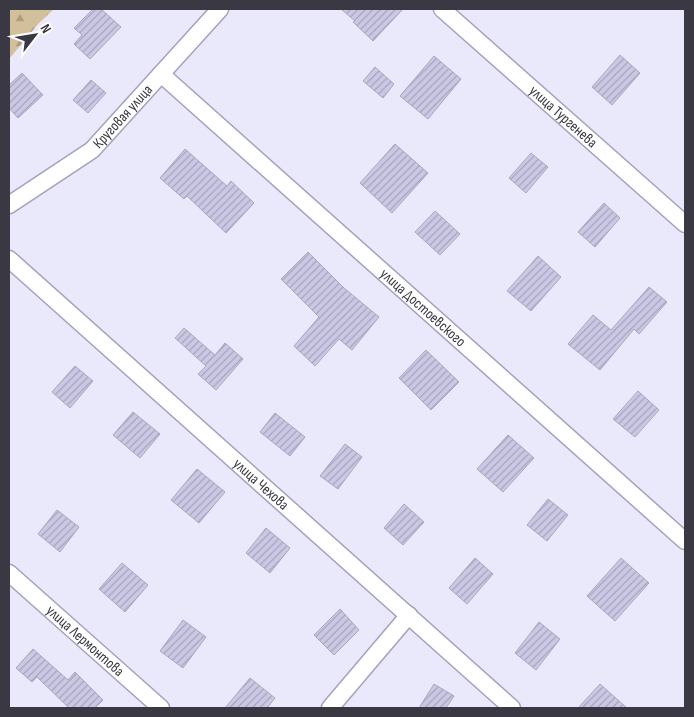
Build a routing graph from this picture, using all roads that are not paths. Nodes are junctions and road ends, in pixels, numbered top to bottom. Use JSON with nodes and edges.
{"nodes":[{"id":1,"x":220,"y":9,"type":"edge"},
{"id":2,"x":442,"y":9,"type":"edge"},
{"id":3,"x":161,"y":74,"type":"junction"},
{"id":4,"x":9,"y":204,"type":"edge"},
{"id":5,"x":685,"y":224,"type":"edge"},
{"id":6,"x":9,"y":259,"type":"edge"},
{"id":7,"x":685,"y":541,"type":"edge"},
{"id":8,"x":9,"y":573,"type":"edge"},
{"id":9,"x":409,"y":616,"type":"junction"},
{"id":10,"x":162,"y":708,"type":"edge"},
{"id":11,"x":330,"y":708,"type":"edge"},
{"id":12,"x":512,"y":708,"type":"edge"}],
"edges":[{"from":1,"to":3,"type":"street","name":"Круговая улица"},
{"from":2,"to":5,"type":"street","name":"улица Тургенева"},
{"from":3,"to":4,"type":"street","name":"Круговая улица"},
{"from":3,"to":7,"type":"street","name":"улица Достоевского"},
{"from":6,"to":9,"type":"street","name":"улица Чехова"},
{"from":8,"to":10,"type":"street","name":"улица Лермонтова"},
{"from":9,"to":11,"type":"street"},
{"from":9,"to":12,"type":"street","name":"улица Чехова"}]}
